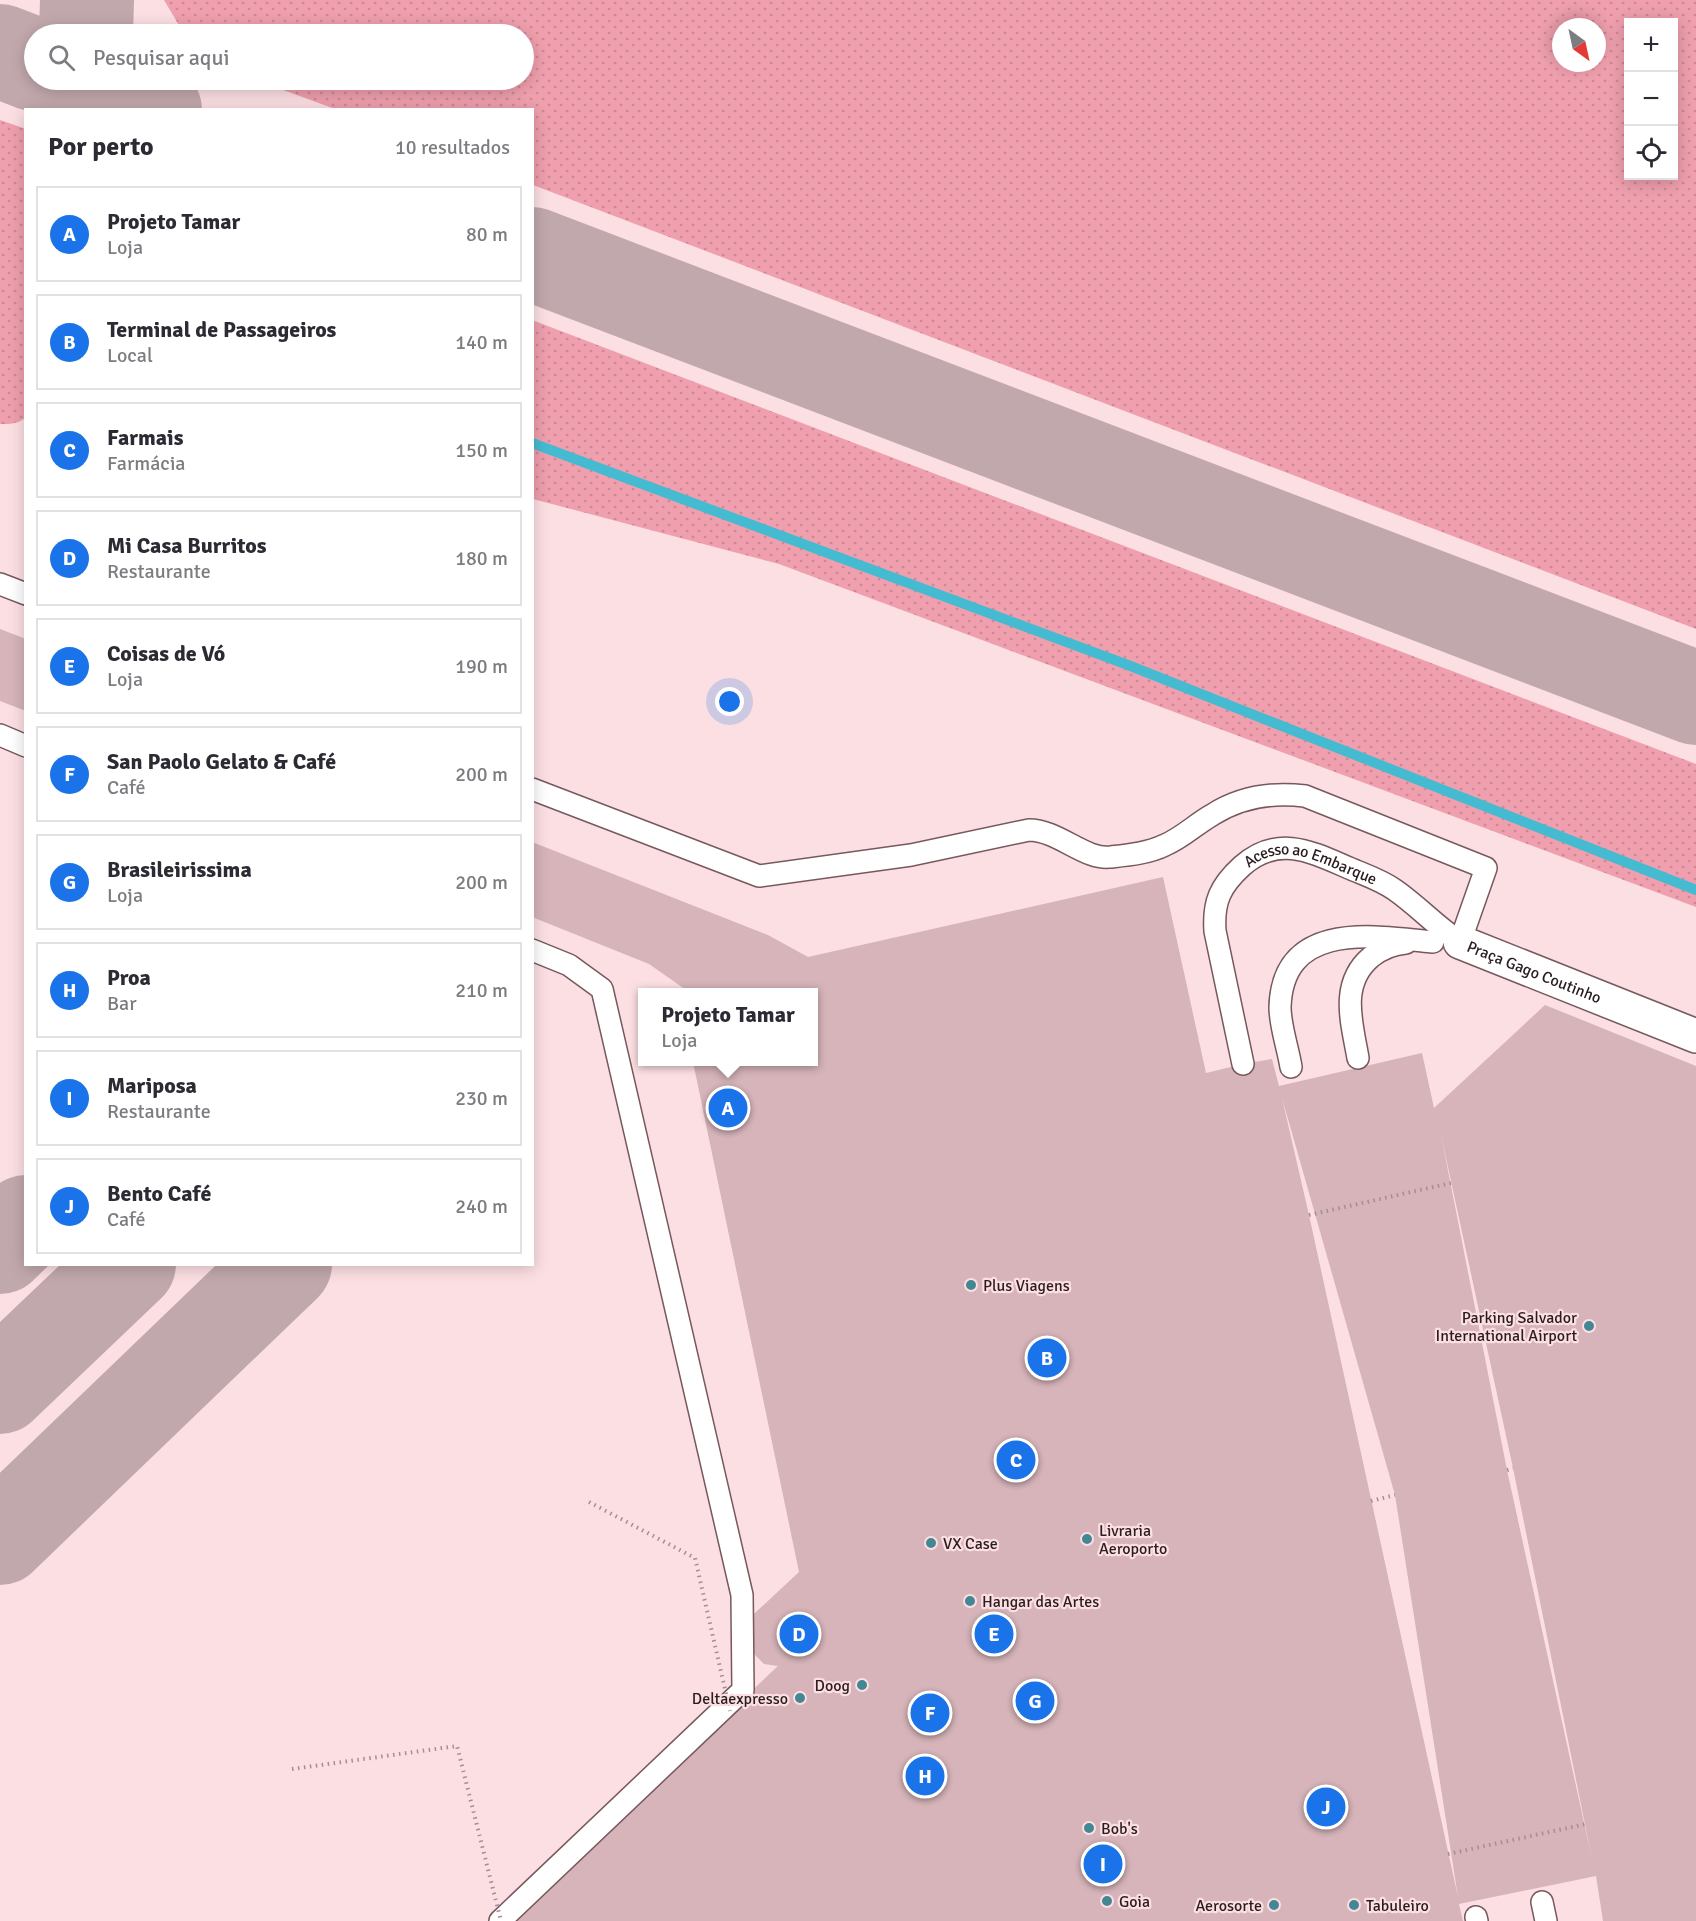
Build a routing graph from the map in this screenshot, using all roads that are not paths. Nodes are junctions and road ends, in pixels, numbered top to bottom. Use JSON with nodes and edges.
{"nodes":[{"id":1,"x":0,"y":584,"type":"edge"},
{"id":2,"x":24,"y":593,"type":"edge"},
{"id":3,"x":0,"y":735,"type":"edge"},
{"id":4,"x":24,"y":745,"type":"edge"},
{"id":5,"x":534,"y":790,"type":"edge"},
{"id":6,"x":1447,"y":942,"type":"junction"},
{"id":7,"x":534,"y":951,"type":"edge"},
{"id":8,"x":1696,"y":1036,"type":"edge"},
{"id":9,"x":1358,"y":1058,"type":"dead end"},
{"id":10,"x":1243,"y":1064,"type":"dead end"},
{"id":11,"x":1291,"y":1066,"type":"dead end"},
{"id":12,"x":501,"y":1921,"type":"edge"}],
"edges":[{"from":1,"to":2,"type":"lane"},
{"from":3,"to":4,"type":"lane"},
{"from":5,"to":6,"type":"lane"},
{"from":6,"to":8,"type":"main road","name":"Praça Gago Coutinho"},
{"from":6,"to":9,"type":"lane","name":"Praça Gago Coutinho"},
{"from":6,"to":10,"type":"lane","name":"Acesso ao Embarque"},
{"from":6,"to":11,"type":"lane"},
{"from":7,"to":12,"type":"lane"}]}
